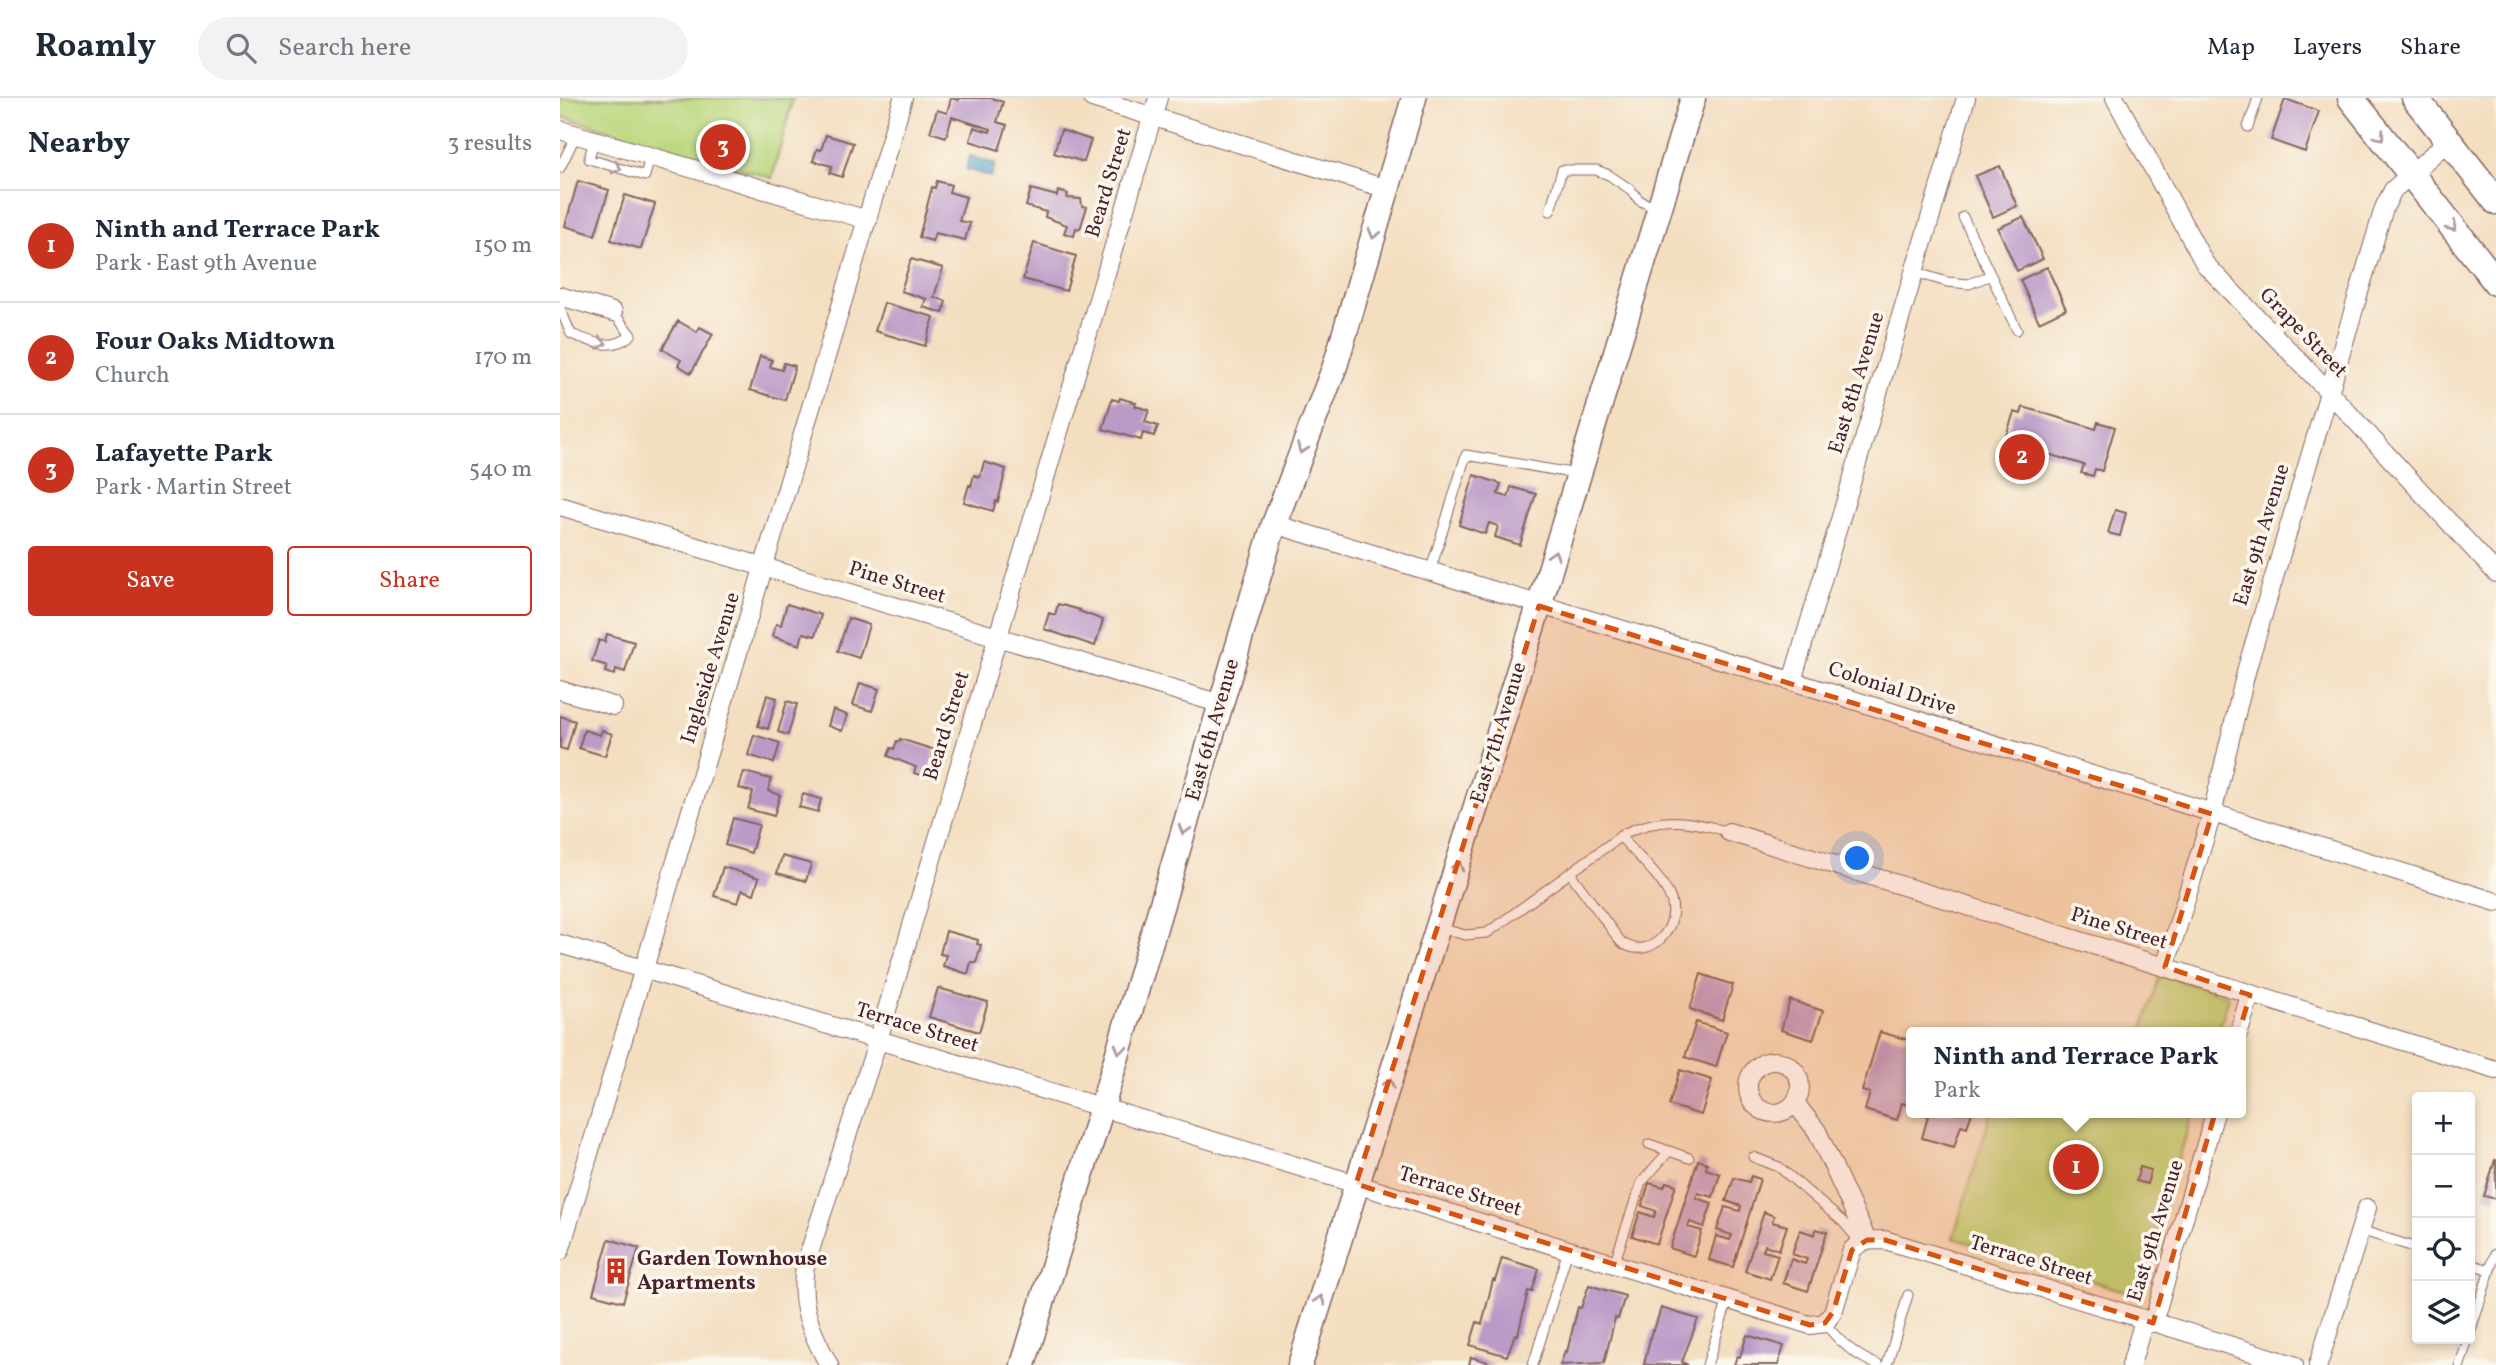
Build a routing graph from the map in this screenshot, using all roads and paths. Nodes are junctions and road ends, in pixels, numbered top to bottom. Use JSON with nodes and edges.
{"nodes":[{"id":1,"x":904,"y":98,"type":"edge"},
{"id":2,"x":1092,"y":98,"type":"edge"},
{"id":3,"x":1158,"y":98,"type":"edge"},
{"id":4,"x":1414,"y":98,"type":"edge"},
{"id":5,"x":1693,"y":98,"type":"edge"},
{"id":6,"x":1966,"y":98,"type":"edge"},
{"id":7,"x":2115,"y":98,"type":"edge"},
{"id":8,"x":2258,"y":98,"type":"edge"},
{"id":9,"x":2351,"y":98,"type":"edge"},
{"id":10,"x":2415,"y":98,"type":"edge"},
{"id":11,"x":1152,"y":117,"type":"junction"},
{"id":12,"x":2248,"y":127,"type":"dead end"},
{"id":13,"x":568,"y":133,"type":"edge"},
{"id":14,"x":2448,"y":141,"type":"junction"},
{"id":15,"x":560,"y":168,"type":"edge"},
{"id":16,"x":2409,"y":174,"type":"junction"},
{"id":17,"x":1387,"y":189,"type":"junction"},
{"id":18,"x":2496,"y":201,"type":"edge"},
{"id":19,"x":1659,"y":210,"type":"junction"},
{"id":20,"x":1549,"y":211,"type":"dead end"},
{"id":21,"x":1963,"y":217,"type":"dead end"},
{"id":22,"x":867,"y":220,"type":"junction"},
{"id":23,"x":1914,"y":272,"type":"junction"},
{"id":24,"x":1991,"y":275,"type":"junction"},
{"id":25,"x":2496,"y":282,"type":"edge"},
{"id":26,"x":560,"y":296,"type":"edge"},
{"id":27,"x":560,"y":308,"type":"edge"},
{"id":28,"x":613,"y":312,"type":"joint"},
{"id":29,"x":2017,"y":330,"type":"dead end"},
{"id":30,"x":2329,"y":393,"type":"junction"},
{"id":31,"x":1579,"y":474,"type":"junction"},
{"id":32,"x":560,"y":506,"type":"edge"},
{"id":33,"x":1274,"y":524,"type":"junction"},
{"id":34,"x":765,"y":567,"type":"junction"},
{"id":35,"x":1430,"y":572,"type":"junction"},
{"id":36,"x":2496,"y":572,"type":"edge"},
{"id":37,"x":1539,"y":606,"type":"junction"},
{"id":38,"x":998,"y":637,"type":"junction"},
{"id":39,"x":1792,"y":681,"type":"junction"},
{"id":40,"x":560,"y":690,"type":"edge"},
{"id":41,"x":1221,"y":704,"type":"junction"},
{"id":42,"x":613,"y":706,"type":"dead end"},
{"id":43,"x":2212,"y":814,"type":"junction"},
{"id":44,"x":1729,"y":832,"type":"joint"},
{"id":45,"x":1620,"y":836,"type":"junction"},
{"id":46,"x":1570,"y":873,"type":"junction"},
{"id":47,"x":2496,"y":902,"type":"edge"},
{"id":48,"x":1438,"y":928,"type":"junction"},
{"id":49,"x":560,"y":944,"type":"edge"},
{"id":50,"x":2165,"y":967,"type":"junction"},
{"id":51,"x":644,"y":970,"type":"junction"},
{"id":52,"x":2250,"y":995,"type":"junction"},
{"id":53,"x":2240,"y":1027,"type":"edge"},
{"id":54,"x":878,"y":1040,"type":"junction"},
{"id":55,"x":2496,"y":1070,"type":"edge"},
{"id":56,"x":1795,"y":1103,"type":"dead end"},
{"id":57,"x":1102,"y":1107,"type":"junction"},
{"id":58,"x":2213,"y":1118,"type":"edge"},
{"id":59,"x":1649,"y":1144,"type":"dead end"},
{"id":60,"x":1668,"y":1151,"type":"junction"},
{"id":61,"x":1753,"y":1157,"type":"dead end"},
{"id":62,"x":1689,"y":1158,"type":"dead end"},
{"id":63,"x":1356,"y":1184,"type":"junction"},
{"id":64,"x":2367,"y":1208,"type":"dead end"},
{"id":65,"x":2360,"y":1230,"type":"junction"},
{"id":66,"x":1864,"y":1241,"type":"junction"},
{"id":67,"x":2412,"y":1246,"type":"edge"},
{"id":68,"x":1568,"y":1250,"type":"junction"},
{"id":69,"x":560,"y":1251,"type":"edge"},
{"id":70,"x":2495,"y":1254,"type":"edge"},
{"id":71,"x":1614,"y":1264,"type":"junction"},
{"id":72,"x":2475,"y":1266,"type":"edge"},
{"id":73,"x":2490,"y":1270,"type":"junction"},
{"id":74,"x":1908,"y":1295,"type":"dead end"},
{"id":75,"x":1728,"y":1300,"type":"junction"},
{"id":76,"x":2475,"y":1317,"type":"edge"},
{"id":77,"x":2148,"y":1321,"type":"junction"},
{"id":78,"x":1825,"y":1323,"type":"junction"},
{"id":79,"x":2466,"y":1344,"type":"edge"},
{"id":80,"x":829,"y":1365,"type":"edge"},
{"id":81,"x":1023,"y":1365,"type":"edge"},
{"id":82,"x":1300,"y":1365,"type":"edge"},
{"id":83,"x":1533,"y":1365,"type":"edge"},
{"id":84,"x":1707,"y":1365,"type":"edge"},
{"id":85,"x":1878,"y":1365,"type":"edge"},
{"id":86,"x":1887,"y":1365,"type":"edge"},
{"id":87,"x":2131,"y":1365,"type":"edge"},
{"id":88,"x":2294,"y":1365,"type":"edge"},
{"id":89,"x":2318,"y":1365,"type":"edge"},
{"id":90,"x":2460,"y":1365,"type":"edge"}],
"edges":[{"from":1,"to":22,"type":"street","name":"Ingleside Avenue"},
{"from":2,"to":11,"type":"street"},
{"from":3,"to":11,"type":"street","name":"Beard Street"},
{"from":4,"to":17,"type":"street","name":"East 6th Avenue"},
{"from":5,"to":19,"type":"street","name":"East 7th Avenue"},
{"from":6,"to":23,"type":"street","name":"East 8th Avenue"},
{"from":7,"to":30,"type":"street","name":"Grape Street"},
{"from":8,"to":12,"type":"lane"},
{"from":9,"to":16,"type":"main road","one_way":true},
{"from":10,"to":14,"type":"main road"},
{"from":11,"to":17,"type":"street"},
{"from":11,"to":38,"type":"street","name":"Beard Street"},
{"from":13,"to":15,"type":"lane"},
{"from":13,"to":22,"type":"street"},
{"from":14,"to":16,"type":"street","name":"East 9th Avenue"},
{"from":14,"to":18,"type":"main road"},
{"from":16,"to":25,"type":"main road","one_way":true},
{"from":16,"to":30,"type":"street","name":"East 9th Avenue"},
{"from":17,"to":33,"type":"street","name":"East 6th Avenue","one_way":true},
{"from":19,"to":20,"type":"lane"},
{"from":19,"to":31,"type":"street","name":"East 7th Avenue"},
{"from":21,"to":24,"type":"lane"},
{"from":22,"to":34,"type":"street","name":"Ingleside Avenue"},
{"from":23,"to":24,"type":"lane"},
{"from":23,"to":39,"type":"street","name":"East 8th Avenue"},
{"from":24,"to":29,"type":"lane"},
{"from":26,"to":28,"type":"street"},
{"from":27,"to":28,"type":"lane","one_way":true},
{"from":30,"to":36,"type":"street","name":"Grape Street"},
{"from":30,"to":43,"type":"street","name":"East 9th Avenue"},
{"from":31,"to":35,"type":"lane"},
{"from":37,"to":31,"type":"street","name":"East 7th Avenue","one_way":true},
{"from":32,"to":34,"type":"street","name":"Pine Street"},
{"from":33,"to":35,"type":"street","name":"Colonial Drive"},
{"from":33,"to":41,"type":"street","name":"East 6th Avenue"},
{"from":34,"to":38,"type":"street","name":"Pine Street"},
{"from":34,"to":51,"type":"street","name":"Ingleside Avenue"},
{"from":35,"to":37,"type":"street","name":"Colonial Drive"},
{"from":37,"to":39,"type":"street","name":"Colonial Drive"},
{"from":48,"to":37,"type":"street","name":"East 7th Avenue","one_way":true},
{"from":38,"to":41,"type":"street","name":"Pine Street"},
{"from":38,"to":54,"type":"street","name":"Beard Street"},
{"from":39,"to":43,"type":"street","name":"Colonial Drive"},
{"from":40,"to":42,"type":"street"},
{"from":41,"to":57,"type":"street","name":"East 6th Avenue","one_way":true},
{"from":43,"to":47,"type":"street","name":"Colonial Drive"},
{"from":43,"to":50,"type":"street","name":"East 9th Avenue"},
{"from":44,"to":45,"type":"lane"},
{"from":44,"to":50,"type":"street","name":"Pine Street"},
{"from":45,"to":46,"type":"lane"},
{"from":45,"to":46,"type":"lane"},
{"from":46,"to":48,"type":"lane"},
{"from":63,"to":48,"type":"street","name":"East 7th Avenue","one_way":true},
{"from":49,"to":51,"type":"street","name":"Terrace Street"},
{"from":50,"to":52,"type":"street","name":"Pine Street"},
{"from":51,"to":54,"type":"street","name":"Terrace Street"},
{"from":51,"to":69,"type":"street","name":"Ingleside Avenue"},
{"from":52,"to":53,"type":"street"},
{"from":52,"to":55,"type":"street","name":"Pine Street"},
{"from":54,"to":57,"type":"street","name":"Terrace Street"},
{"from":54,"to":80,"type":"street","name":"Beard Street"},
{"from":56,"to":66,"type":"street"},
{"from":57,"to":63,"type":"street","name":"Terrace Street"},
{"from":57,"to":81,"type":"street","name":"East 6th Avenue"},
{"from":58,"to":77,"type":"street","name":"East 9th Avenue"},
{"from":59,"to":60,"type":"lane"},
{"from":60,"to":62,"type":"lane"},
{"from":60,"to":71,"type":"lane"},
{"from":61,"to":66,"type":"lane"},
{"from":63,"to":68,"type":"street","name":"Terrace Street"},
{"from":82,"to":63,"type":"street","name":"East 7th Avenue","one_way":true},
{"from":64,"to":65,"type":"street"},
{"from":65,"to":67,"type":"lane"},
{"from":65,"to":89,"type":"street"},
{"from":66,"to":77,"type":"street","name":"Terrace Street"},
{"from":66,"to":78,"type":"street"},
{"from":68,"to":71,"type":"street","name":"Terrace Street"},
{"from":68,"to":83,"type":"lane"},
{"from":70,"to":73,"type":"lane"},
{"from":71,"to":75,"type":"street","name":"Terrace Street"},
{"from":72,"to":73,"type":"lane"},
{"from":73,"to":76,"type":"lane"},
{"from":74,"to":86,"type":"lane"},
{"from":75,"to":78,"type":"street","name":"Terrace Street"},
{"from":75,"to":84,"type":"lane"},
{"from":77,"to":87,"type":"street","name":"East 9th Avenue"},
{"from":77,"to":88,"type":"street","name":"Terrace Street"},
{"from":78,"to":85,"type":"lane"},
{"from":79,"to":90,"type":"lane"}]}
